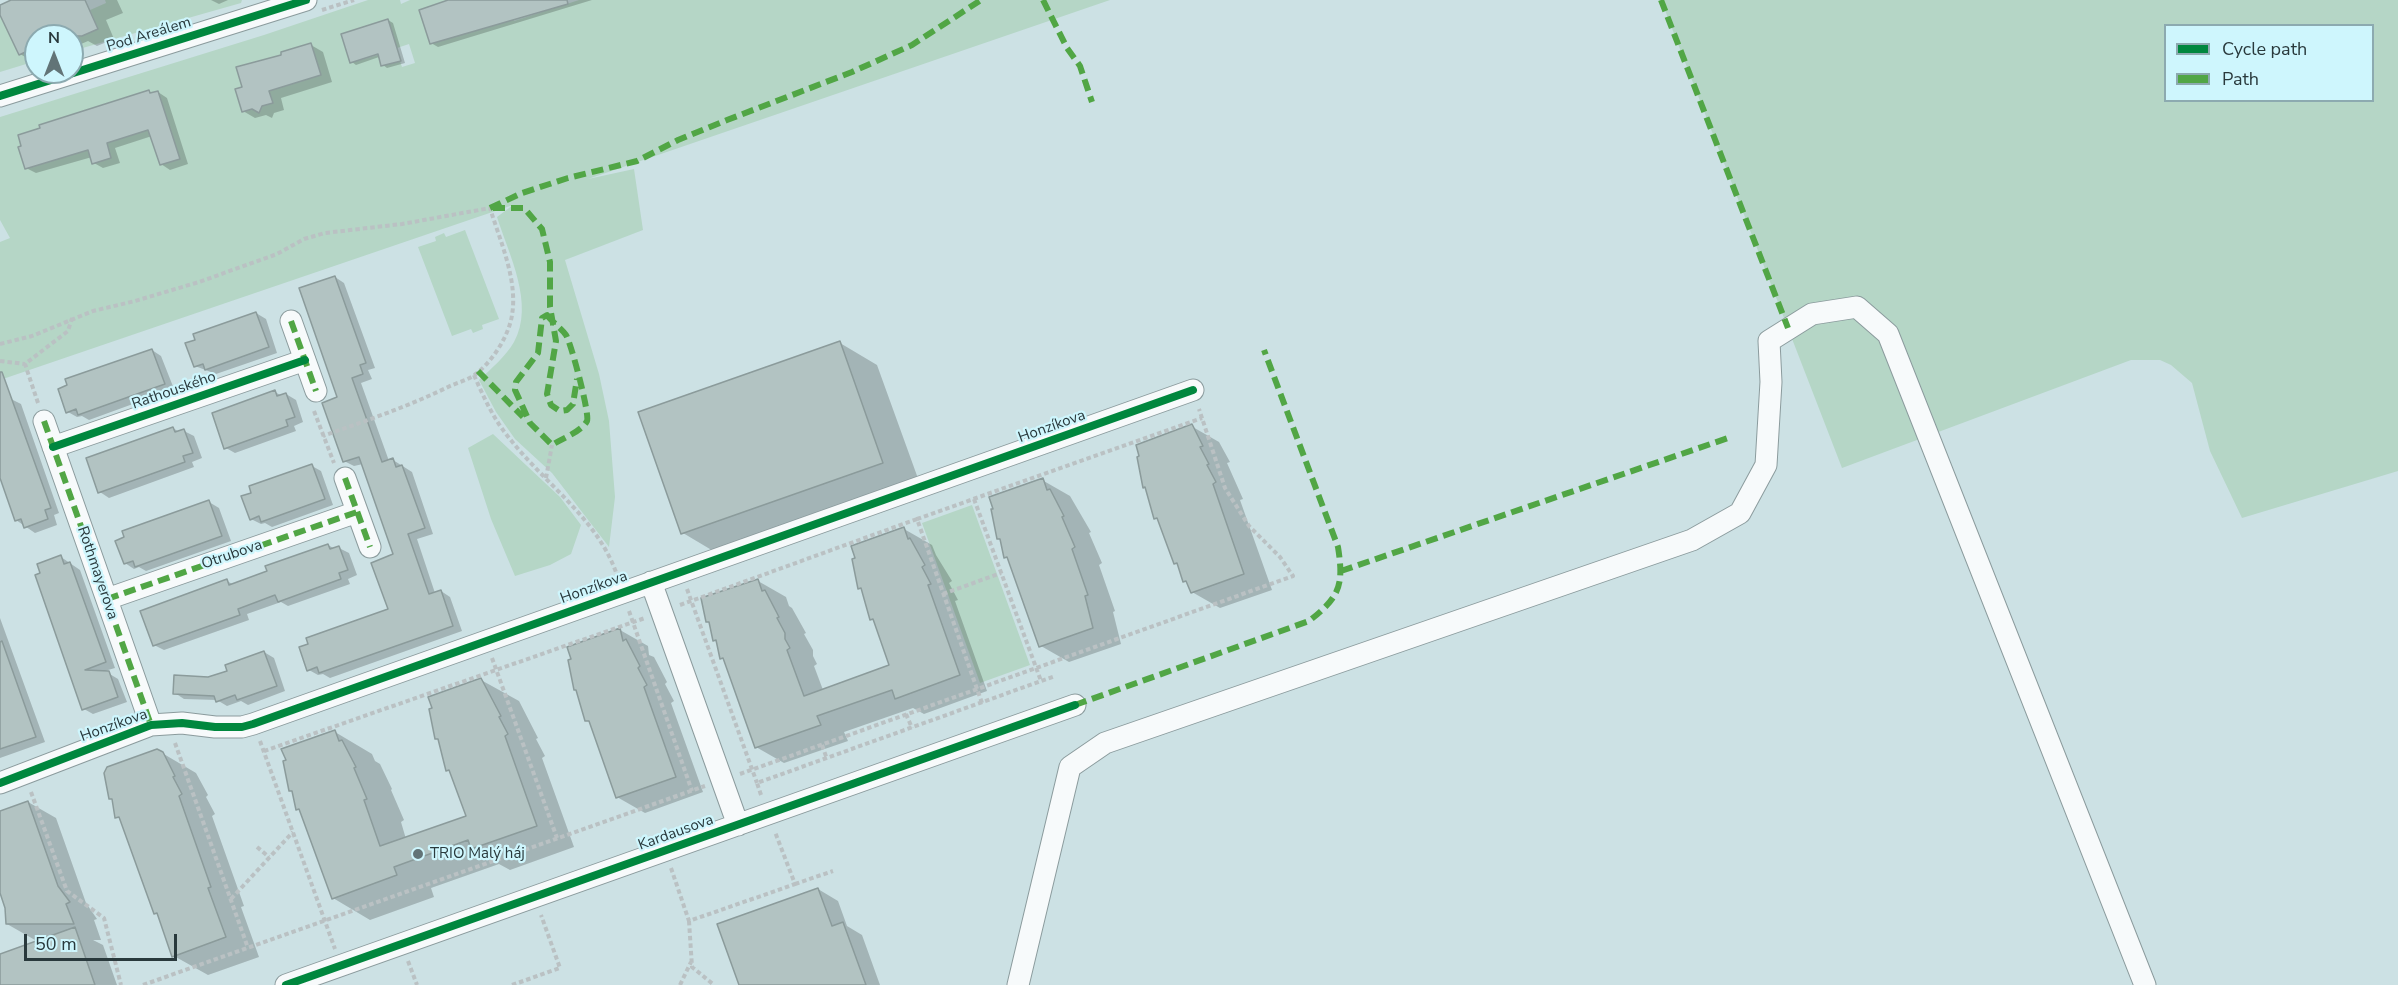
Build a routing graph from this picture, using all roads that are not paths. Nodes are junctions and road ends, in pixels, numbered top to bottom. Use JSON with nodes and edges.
{"nodes":[{"id":1,"x":306,"y":0,"type":"edge"},
{"id":2,"x":267,"y":6,"type":"edge"},
{"id":3,"x":0,"y":96,"type":"edge"},
{"id":4,"x":291,"y":321,"type":"dead end"},
{"id":5,"x":305,"y":360,"type":"junction"},
{"id":6,"x":1193,"y":390,"type":"road end"},
{"id":7,"x":316,"y":391,"type":"road end"},
{"id":8,"x":44,"y":421,"type":"road end"},
{"id":9,"x":53,"y":447,"type":"junction"},
{"id":10,"x":345,"y":478,"type":"road end"},
{"id":11,"x":357,"y":512,"type":"junction"},
{"id":12,"x":370,"y":547,"type":"dead end"},
{"id":13,"x":651,"y":582,"type":"junction"},
{"id":14,"x":107,"y":599,"type":"junction"},
{"id":15,"x":1075,"y":705,"type":"dead end"},
{"id":16,"x":159,"y":724,"type":"junction"},
{"id":17,"x":0,"y":783,"type":"edge"},
{"id":18,"x":738,"y":825,"type":"junction"},
{"id":19,"x":286,"y":985,"type":"edge"},
{"id":20,"x":1018,"y":985,"type":"edge"},
{"id":21,"x":2145,"y":985,"type":"edge"}],
"edges":[{"from":1,"to":2,"type":"street","name":"Pod Areálem"},
{"from":2,"to":3,"type":"street","name":"Pod Areálem"},
{"from":4,"to":5,"type":"street"},
{"from":5,"to":7,"type":"street"},
{"from":5,"to":9,"type":"street","name":"Rathouského"},
{"from":6,"to":13,"type":"street","name":"Honzíkova"},
{"from":8,"to":9,"type":"street","name":"Rothmayerova"},
{"from":9,"to":14,"type":"street","name":"Rothmayerova"},
{"from":10,"to":11,"type":"street"},
{"from":11,"to":12,"type":"street"},
{"from":11,"to":14,"type":"street","name":"Otrubova"},
{"from":13,"to":16,"type":"street","name":"Honzíkova"},
{"from":13,"to":18,"type":"street"},
{"from":14,"to":16,"type":"street","name":"Rothmayerova"},
{"from":15,"to":18,"type":"street","name":"Kardausova"},
{"from":16,"to":17,"type":"street","name":"Honzíkova"},
{"from":18,"to":19,"type":"street","name":"Kardausova"},
{"from":20,"to":21,"type":"street"}]}
